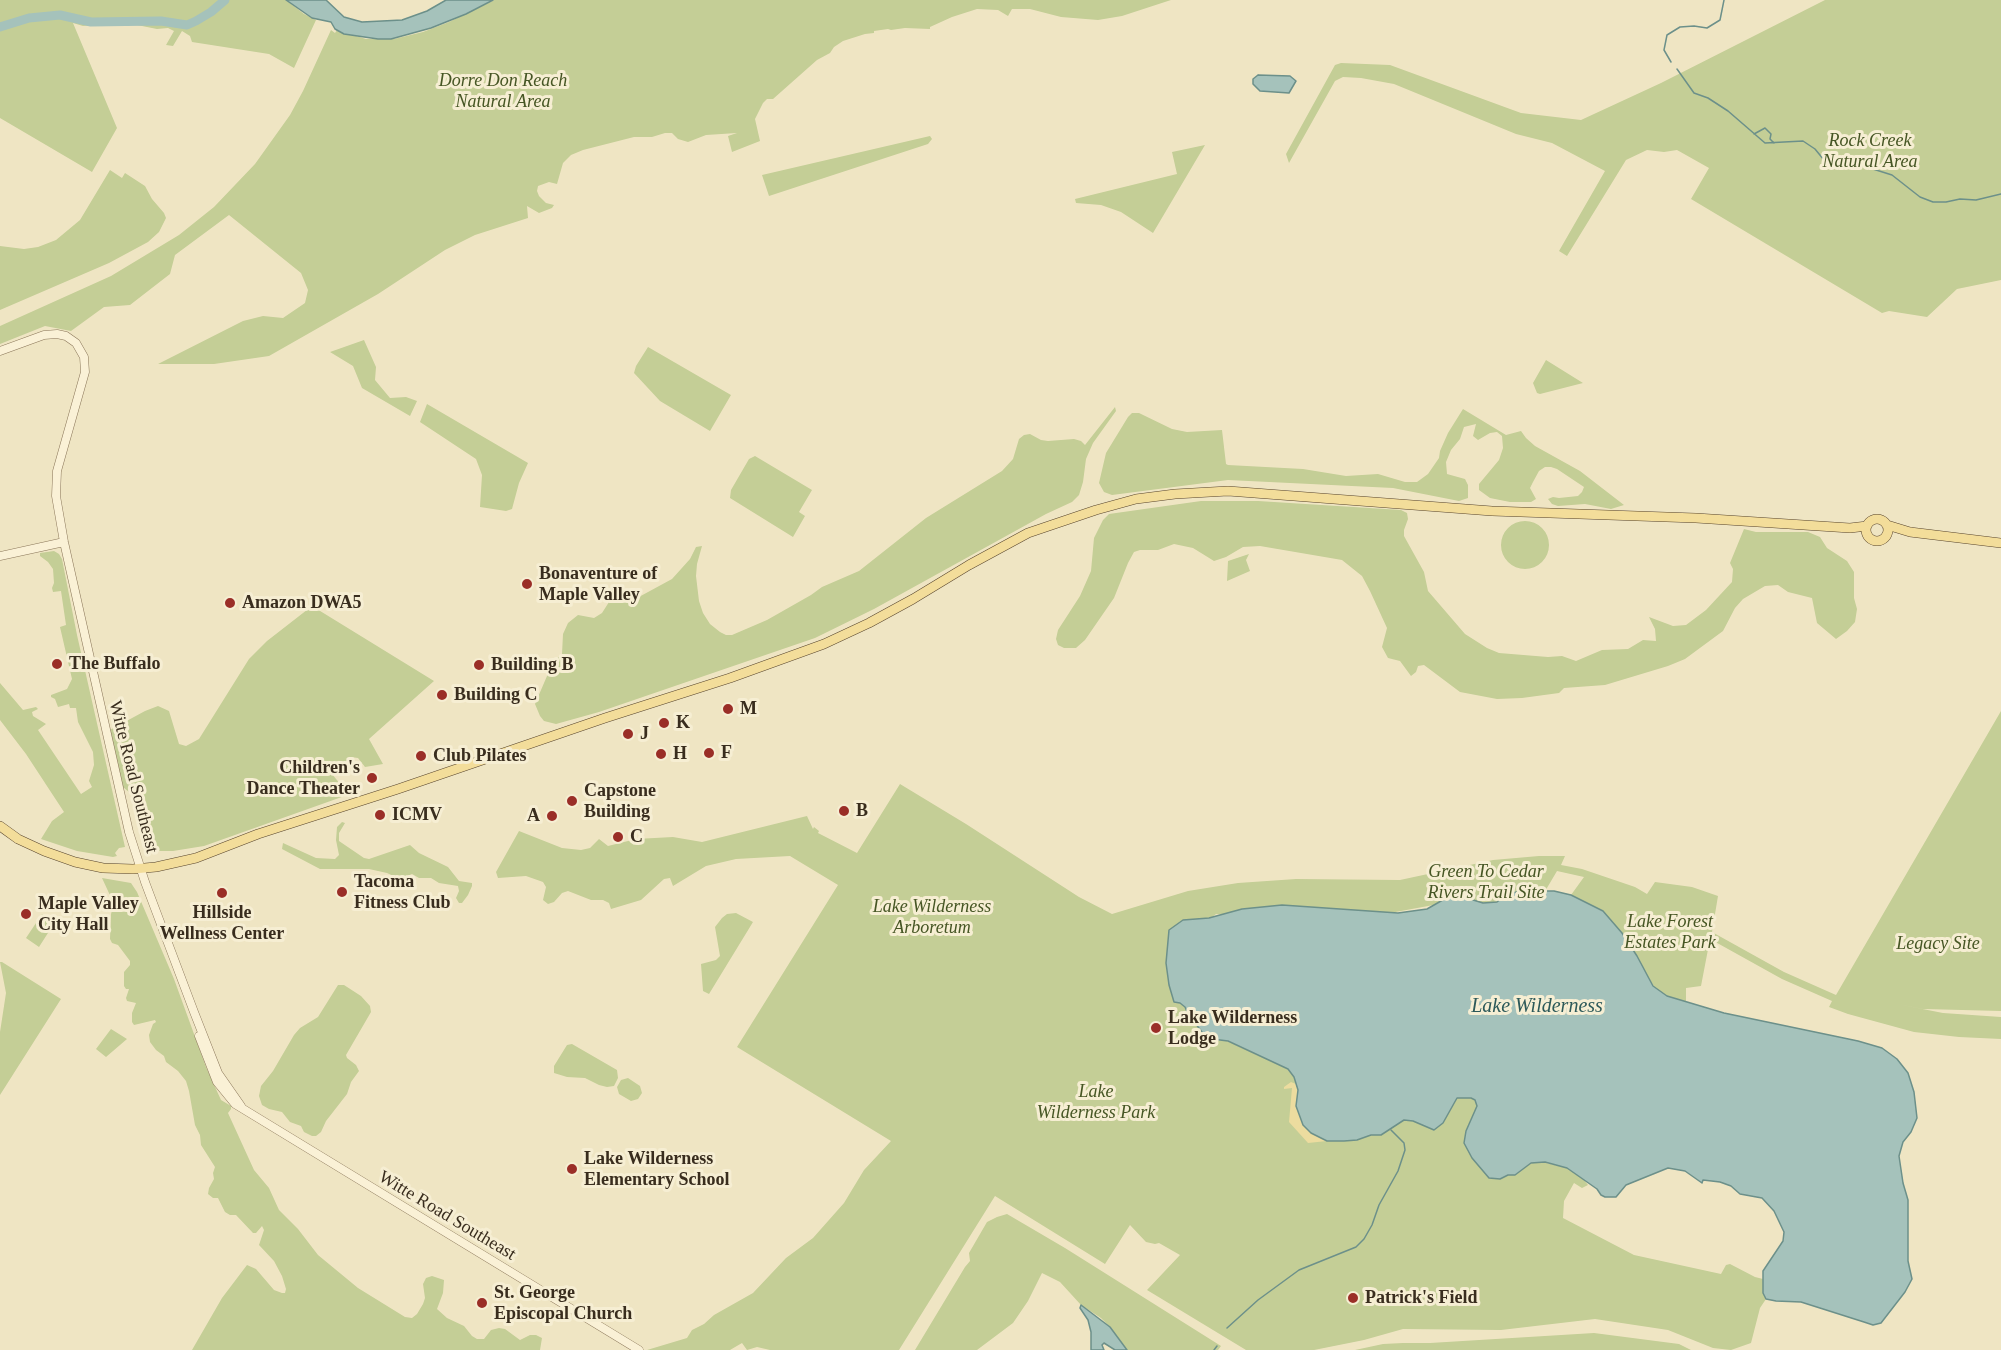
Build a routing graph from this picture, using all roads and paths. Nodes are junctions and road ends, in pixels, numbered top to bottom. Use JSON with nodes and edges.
{"nodes":[{"id":1,"x":0,"y":351,"type":"edge"},
{"id":2,"x":1887,"y":525,"type":"junction"},
{"id":3,"x":1867,"y":531,"type":"junction"},
{"id":4,"x":1910,"y":532,"type":"junction"},
{"id":5,"x":1887,"y":536,"type":"junction"},
{"id":6,"x":64,"y":542,"type":"junction"},
{"id":7,"x":2001,"y":543,"type":"edge"},
{"id":8,"x":0,"y":556,"type":"edge"},
{"id":9,"x":0,"y":826,"type":"edge"},
{"id":10,"x":141,"y":868,"type":"junction"},
{"id":11,"x":194,"y":1012,"type":"junction"},
{"id":12,"x":198,"y":1035,"type":"junction"},
{"id":13,"x":213,"y":1059,"type":"junction"},
{"id":14,"x":241,"y":1106,"type":"junction"},
{"id":15,"x":639,"y":1350,"type":"edge"}],
"edges":[{"from":1,"to":6,"type":"street","name":"Witte Road Southeast"},
{"from":2,"to":3,"type":"main road"},
{"from":2,"to":4,"type":"main road"},
{"from":2,"to":5,"type":"main road"},
{"from":3,"to":5,"type":"main road"},
{"from":3,"to":10,"type":"main road"},
{"from":4,"to":5,"type":"main road"},
{"from":4,"to":7,"type":"main road"},
{"from":6,"to":8,"type":"street"},
{"from":6,"to":10,"type":"street","name":"Witte Road Southeast"},
{"from":9,"to":10,"type":"main road"},
{"from":10,"to":11,"type":"street","name":"Witte Road Southeast"},
{"from":11,"to":12,"type":"street","name":"Witte Road Southeast"},
{"from":11,"to":13,"type":"street","name":"Witte Road Southeast"},
{"from":12,"to":13,"type":"street"},
{"from":12,"to":14,"type":"street","name":"Witte Road Southeast"},
{"from":13,"to":14,"type":"street","name":"Witte Road Southeast"},
{"from":14,"to":15,"type":"street","name":"Witte Road Southeast"}]}
